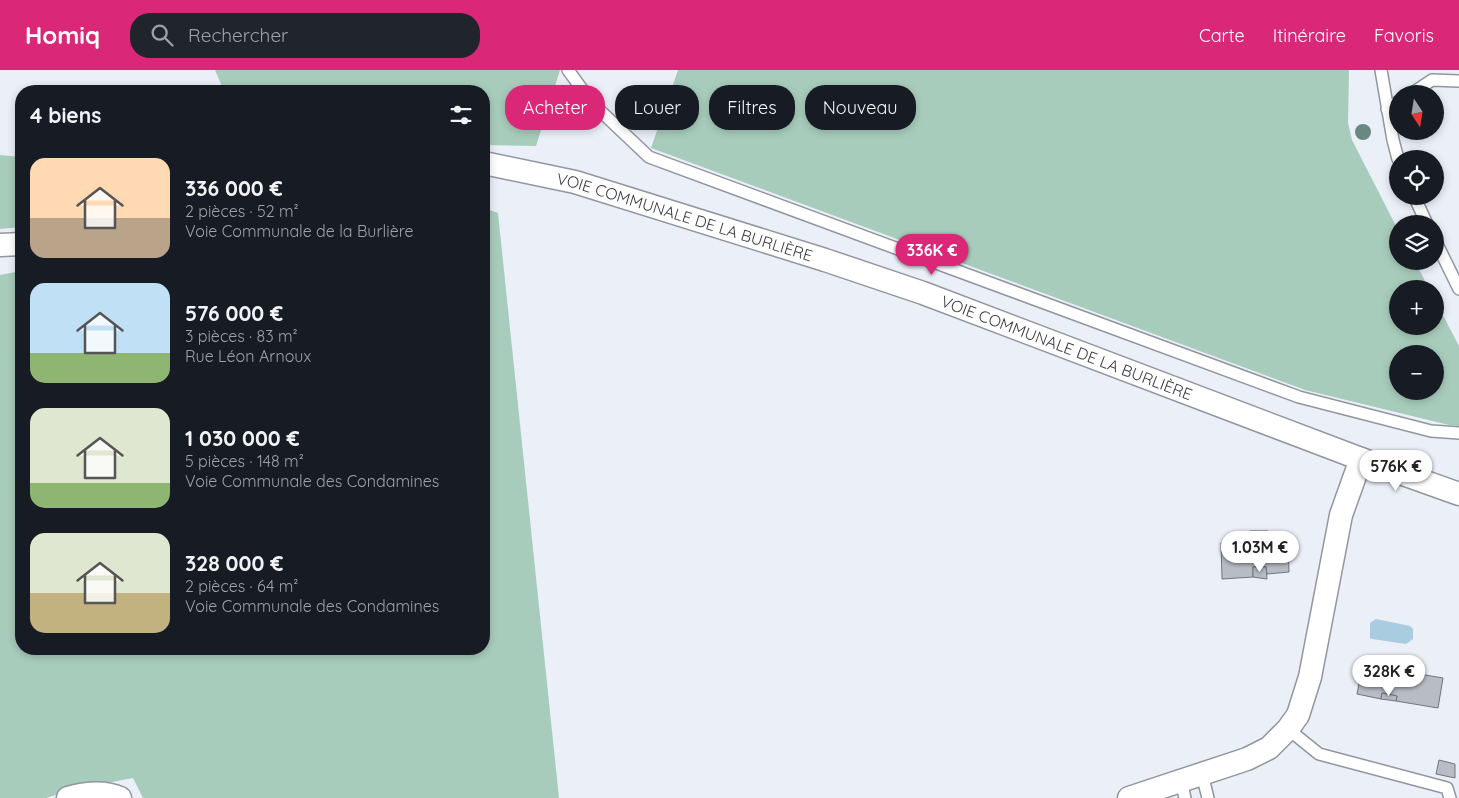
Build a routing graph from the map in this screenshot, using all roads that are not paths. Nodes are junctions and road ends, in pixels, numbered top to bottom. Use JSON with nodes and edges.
{"nodes":[{"id":1,"x":568,"y":70,"type":"edge"},
{"id":2,"x":1381,"y":70,"type":"edge"},
{"id":3,"x":1459,"y":81,"type":"edge"},
{"id":4,"x":1424,"y":85,"type":"edge"},
{"id":5,"x":1387,"y":109,"type":"joint"},
{"id":6,"x":1396,"y":150,"type":"edge"},
{"id":7,"x":490,"y":164,"type":"edge"},
{"id":8,"x":15,"y":245,"type":"edge"},
{"id":9,"x":0,"y":246,"type":"edge"},
{"id":10,"x":1444,"y":258,"type":"edge"},
{"id":11,"x":1459,"y":289,"type":"edge"},
{"id":12,"x":1459,"y":433,"type":"edge"},
{"id":13,"x":1361,"y":459,"type":"junction"},
{"id":14,"x":1459,"y":494,"type":"edge"},
{"id":15,"x":1288,"y":729,"type":"junction"},
{"id":16,"x":1202,"y":774,"type":"junction"},
{"id":17,"x":1183,"y":789,"type":"edge"},
{"id":18,"x":68,"y":798,"type":"edge"},
{"id":19,"x":120,"y":798,"type":"edge"},
{"id":20,"x":1129,"y":798,"type":"edge"},
{"id":21,"x":1208,"y":798,"type":"edge"},
{"id":22,"x":1450,"y":798,"type":"edge"}],
"edges":[{"from":1,"to":12,"type":"lane"},
{"from":2,"to":5,"type":"lane"},
{"from":3,"to":4,"type":"lane"},
{"from":5,"to":6,"type":"lane"},
{"from":7,"to":13,"type":"street","name":"VOIE COMMUNALE DE LA BURLIÈRE"},
{"from":8,"to":9,"type":"street"},
{"from":10,"to":11,"type":"lane"},
{"from":13,"to":14,"type":"street","name":"VOIE COMMUNALE DE LA BURLIÈRE"},
{"from":13,"to":15,"type":"street"},
{"from":15,"to":16,"type":"street"},
{"from":15,"to":22,"type":"lane"},
{"from":16,"to":17,"type":"street"},
{"from":16,"to":21,"type":"lane"},
{"from":17,"to":20,"type":"street"},
{"from":18,"to":19,"type":"street"}]}
